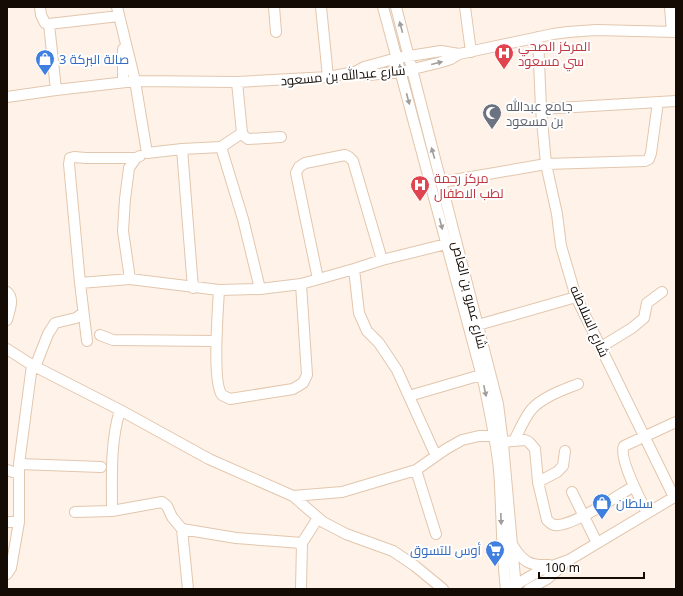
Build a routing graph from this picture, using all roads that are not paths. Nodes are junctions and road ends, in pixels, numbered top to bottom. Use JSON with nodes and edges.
{"nodes":[{"id":1,"x":40,"y":7,"type":"edge"},
{"id":2,"x":274,"y":7,"type":"edge"},
{"id":3,"x":321,"y":7,"type":"edge"},
{"id":4,"x":383,"y":7,"type":"edge"},
{"id":5,"x":396,"y":7,"type":"edge"},
{"id":6,"x":465,"y":7,"type":"edge"},
{"id":7,"x":670,"y":7,"type":"edge"},
{"id":8,"x":118,"y":11,"type":"edge"},
{"id":9,"x":49,"y":24,"type":"junction"},
{"id":10,"x":122,"y":30,"type":"junction"},
{"id":11,"x":276,"y":32,"type":"dead end"},
{"id":12,"x":674,"y":32,"type":"edge"},
{"id":13,"x":538,"y":37,"type":"junction"},
{"id":14,"x":471,"y":52,"type":"junction"},
{"id":15,"x":459,"y":54,"type":"junction"},
{"id":16,"x":409,"y":56,"type":"junction"},
{"id":17,"x":397,"y":58,"type":"junction"},
{"id":18,"x":413,"y":69,"type":"junction"},
{"id":19,"x":355,"y":72,"type":"junction"},
{"id":20,"x":401,"y":72,"type":"junction"},
{"id":21,"x":328,"y":77,"type":"junction"},
{"id":22,"x":135,"y":81,"type":"junction"},
{"id":23,"x":123,"y":82,"type":"junction"},
{"id":24,"x":237,"y":82,"type":"junction"},
{"id":25,"x":56,"y":90,"type":"junction"},
{"id":26,"x":7,"y":97,"type":"edge"},
{"id":27,"x":676,"y":100,"type":"edge"},
{"id":28,"x":658,"y":102,"type":"junction"},
{"id":29,"x":542,"y":109,"type":"junction"},
{"id":30,"x":242,"y":133,"type":"junction"},
{"id":31,"x":281,"y":137,"type":"dead end"},
{"id":32,"x":221,"y":147,"type":"junction"},
{"id":33,"x":182,"y":149,"type":"junction"},
{"id":34,"x":147,"y":153,"type":"junction"},
{"id":35,"x":136,"y":158,"type":"junction"},
{"id":36,"x":546,"y":164,"type":"junction"},
{"id":37,"x":442,"y":182,"type":"junction"},
{"id":38,"x":446,"y":244,"type":"junction"},
{"id":39,"x":382,"y":260,"type":"junction"},
{"id":40,"x":354,"y":269,"type":"junction"},
{"id":41,"x":130,"y":279,"type":"junction"},
{"id":42,"x":318,"y":279,"type":"junction"},
{"id":43,"x":80,"y":284,"type":"junction"},
{"id":44,"x":301,"y":284,"type":"junction"},
{"id":45,"x":193,"y":288,"type":"junction"},
{"id":46,"x":260,"y":289,"type":"junction"},
{"id":47,"x":219,"y":290,"type":"junction"},
{"id":48,"x":7,"y":292,"type":"edge"},
{"id":49,"x":662,"y":292,"type":"dead end"},
{"id":50,"x":576,"y":298,"type":"junction"},
{"id":51,"x":83,"y":313,"type":"junction"},
{"id":52,"x":7,"y":320,"type":"edge"},
{"id":53,"x":478,"y":325,"type":"junction"},
{"id":54,"x":100,"y":335,"type":"dead end"},
{"id":55,"x":87,"y":341,"type":"dead end"},
{"id":56,"x":216,"y":342,"type":"junction"},
{"id":57,"x":601,"y":347,"type":"junction"},
{"id":58,"x":7,"y":349,"type":"edge"},
{"id":59,"x":34,"y":366,"type":"junction"},
{"id":60,"x":481,"y":375,"type":"junction"},
{"id":61,"x":578,"y":384,"type":"dead end"},
{"id":62,"x":409,"y":396,"type":"junction"},
{"id":63,"x":120,"y":410,"type":"junction"},
{"id":64,"x":676,"y":422,"type":"edge"},
{"id":65,"x":494,"y":436,"type":"junction"},
{"id":66,"x":645,"y":436,"type":"junction"},
{"id":67,"x":514,"y":441,"type":"junction"},
{"id":68,"x":503,"y":442,"type":"junction"},
{"id":69,"x":565,"y":451,"type":"dead end"},
{"id":70,"x":436,"y":456,"type":"junction"},
{"id":71,"x":101,"y":466,"type":"dead end"},
{"id":72,"x":19,"y":469,"type":"junction"},
{"id":73,"x":7,"y":470,"type":"edge"},
{"id":74,"x":416,"y":470,"type":"junction"},
{"id":75,"x":538,"y":482,"type":"junction"},
{"id":76,"x":634,"y":486,"type":"junction"},
{"id":77,"x":572,"y":492,"type":"dead end"},
{"id":78,"x":293,"y":496,"type":"junction"},
{"id":79,"x":675,"y":497,"type":"edge"},
{"id":80,"x":112,"y":511,"type":"junction"},
{"id":81,"x":75,"y":512,"type":"dead end"},
{"id":82,"x":647,"y":513,"type":"junction"},
{"id":83,"x":583,"y":516,"type":"junction"},
{"id":84,"x":318,"y":518,"type":"junction"},
{"id":85,"x":7,"y":522,"type":"edge"},
{"id":86,"x":20,"y":522,"type":"junction"},
{"id":87,"x":182,"y":529,"type":"junction"},
{"id":88,"x":436,"y":534,"type":"dead end"},
{"id":89,"x":302,"y":543,"type":"junction"},
{"id":90,"x":597,"y":543,"type":"junction"},
{"id":91,"x":513,"y":546,"type":"junction"},
{"id":92,"x":569,"y":560,"type":"junction"},
{"id":93,"x":557,"y":565,"type":"junction"},
{"id":94,"x":7,"y":574,"type":"edge"},
{"id":95,"x":511,"y":588,"type":"edge"},
{"id":96,"x":188,"y":589,"type":"edge"},
{"id":97,"x":301,"y":589,"type":"edge"},
{"id":98,"x":443,"y":589,"type":"edge"},
{"id":99,"x":529,"y":589,"type":"edge"}],
"edges":[{"from":1,"to":9,"type":"street"},
{"from":2,"to":11,"type":"street"},
{"from":3,"to":21,"type":"street"},
{"from":4,"to":17,"type":"street"},
{"from":16,"to":5,"type":"street","name":"شارع عمرو بن العاص","one_way":true},
{"from":6,"to":14,"type":"street"},
{"from":7,"to":12,"type":"street"},
{"from":8,"to":9,"type":"street"},
{"from":8,"to":10,"type":"street"},
{"from":9,"to":25,"type":"street"},
{"from":10,"to":22,"type":"street"},
{"from":10,"to":23,"type":"street"},
{"from":12,"to":13,"type":"street","name":"شارع عبدالله بن مسعود"},
{"from":13,"to":14,"type":"street","name":"شارع عبدالله بن مسعود"},
{"from":13,"to":29,"type":"street","name":"شارع السلاطنه"},
{"from":14,"to":15,"type":"street","name":"شارع عبدالله بن مسعود"},
{"from":15,"to":16,"type":"street"},
{"from":18,"to":15,"type":"street","name":"شارع عبدالله بن مسعود","one_way":true},
{"from":16,"to":17,"type":"street"},
{"from":16,"to":18,"type":"street","name":"شارع عمرو بن العاص"},
{"from":17,"to":19,"type":"street"},
{"from":17,"to":20,"type":"street"},
{"from":18,"to":20,"type":"street","name":"شارع عبدالله بن مسعود"},
{"from":37,"to":18,"type":"street","name":"شارع عمرو بن العاص","one_way":true},
{"from":19,"to":20,"type":"street","name":"شارع عبدالله بن مسعود"},
{"from":19,"to":21,"type":"street","name":"شارع عبدالله بن مسعود"},
{"from":20,"to":38,"type":"street","one_way":true},
{"from":21,"to":24,"type":"street","name":"شارع عبدالله بن مسعود"},
{"from":22,"to":23,"type":"street","name":"شارع عبدالله بن مسعود"},
{"from":22,"to":24,"type":"street","name":"شارع عبدالله بن مسعود"},
{"from":22,"to":34,"type":"street"},
{"from":23,"to":25,"type":"street","name":"شارع عبدالله بن مسعود"},
{"from":24,"to":30,"type":"street"},
{"from":25,"to":26,"type":"street","name":"شارع عبدالله بن مسعود"},
{"from":27,"to":28,"type":"street"},
{"from":28,"to":29,"type":"street"},
{"from":28,"to":36,"type":"street"},
{"from":29,"to":36,"type":"street","name":"شارع السلاطنه"},
{"from":30,"to":31,"type":"street"},
{"from":30,"to":32,"type":"street"},
{"from":32,"to":33,"type":"street"},
{"from":32,"to":46,"type":"street"},
{"from":33,"to":34,"type":"street"},
{"from":33,"to":45,"type":"street"},
{"from":34,"to":35,"type":"street"},
{"from":35,"to":41,"type":"street"},
{"from":35,"to":43,"type":"street"},
{"from":36,"to":37,"type":"street"},
{"from":36,"to":50,"type":"street","name":"شارع السلاطنه"},
{"from":37,"to":53,"type":"street","name":"شارع عمرو بن العاص"},
{"from":38,"to":39,"type":"street"},
{"from":38,"to":60,"type":"street"},
{"from":39,"to":40,"type":"street"},
{"from":39,"to":42,"type":"street"},
{"from":40,"to":42,"type":"street"},
{"from":40,"to":62,"type":"street"},
{"from":41,"to":43,"type":"street"},
{"from":41,"to":45,"type":"street"},
{"from":42,"to":44,"type":"street"},
{"from":43,"to":51,"type":"street"},
{"from":44,"to":46,"type":"street"},
{"from":44,"to":56,"type":"street"},
{"from":45,"to":47,"type":"street"},
{"from":46,"to":47,"type":"street"},
{"from":47,"to":56,"type":"street"},
{"from":48,"to":52,"type":"street"},
{"from":49,"to":57,"type":"street"},
{"from":50,"to":53,"type":"street"},
{"from":50,"to":57,"type":"street","name":"شارع السلاطنه"},
{"from":51,"to":55,"type":"street"},
{"from":51,"to":59,"type":"street"},
{"from":53,"to":68,"type":"street","name":"شارع عمرو بن العاص"},
{"from":54,"to":56,"type":"street"},
{"from":57,"to":66,"type":"street","name":"شارع السلاطنه"},
{"from":58,"to":59,"type":"street"},
{"from":59,"to":63,"type":"street"},
{"from":59,"to":72,"type":"street"},
{"from":60,"to":62,"type":"street"},
{"from":60,"to":65,"type":"street","one_way":true},
{"from":61,"to":67,"type":"street"},
{"from":62,"to":70,"type":"street"},
{"from":63,"to":78,"type":"street"},
{"from":63,"to":80,"type":"street"},
{"from":64,"to":66,"type":"street"},
{"from":65,"to":70,"type":"street"},
{"from":65,"to":95,"type":"street","one_way":true},
{"from":66,"to":76,"type":"street"},
{"from":66,"to":79,"type":"street","name":"شارع السلاطنه"},
{"from":67,"to":68,"type":"street"},
{"from":67,"to":75,"type":"street"},
{"from":68,"to":91,"type":"street","name":"شارع عمرو بن العاص"},
{"from":69,"to":75,"type":"street"},
{"from":70,"to":74,"type":"street"},
{"from":71,"to":72,"type":"street"},
{"from":72,"to":73,"type":"street"},
{"from":72,"to":86,"type":"street"},
{"from":74,"to":78,"type":"street"},
{"from":74,"to":88,"type":"street"},
{"from":75,"to":83,"type":"street"},
{"from":76,"to":82,"type":"street"},
{"from":76,"to":83,"type":"street"},
{"from":77,"to":83,"type":"street"},
{"from":78,"to":84,"type":"street"},
{"from":79,"to":82,"type":"street"},
{"from":80,"to":81,"type":"street"},
{"from":80,"to":87,"type":"street"},
{"from":82,"to":90,"type":"street"},
{"from":83,"to":90,"type":"street"},
{"from":84,"to":89,"type":"street"},
{"from":84,"to":98,"type":"street"},
{"from":85,"to":86,"type":"street"},
{"from":86,"to":94,"type":"street"},
{"from":87,"to":89,"type":"street"},
{"from":87,"to":96,"type":"street"},
{"from":89,"to":97,"type":"street"},
{"from":90,"to":92,"type":"street"},
{"from":91,"to":93,"type":"street"},
{"from":91,"to":95,"type":"street","name":"شارع عمرو بن العاص"},
{"from":92,"to":93,"type":"street"},
{"from":92,"to":99,"type":"street"},
{"from":93,"to":95,"type":"street"}]}
